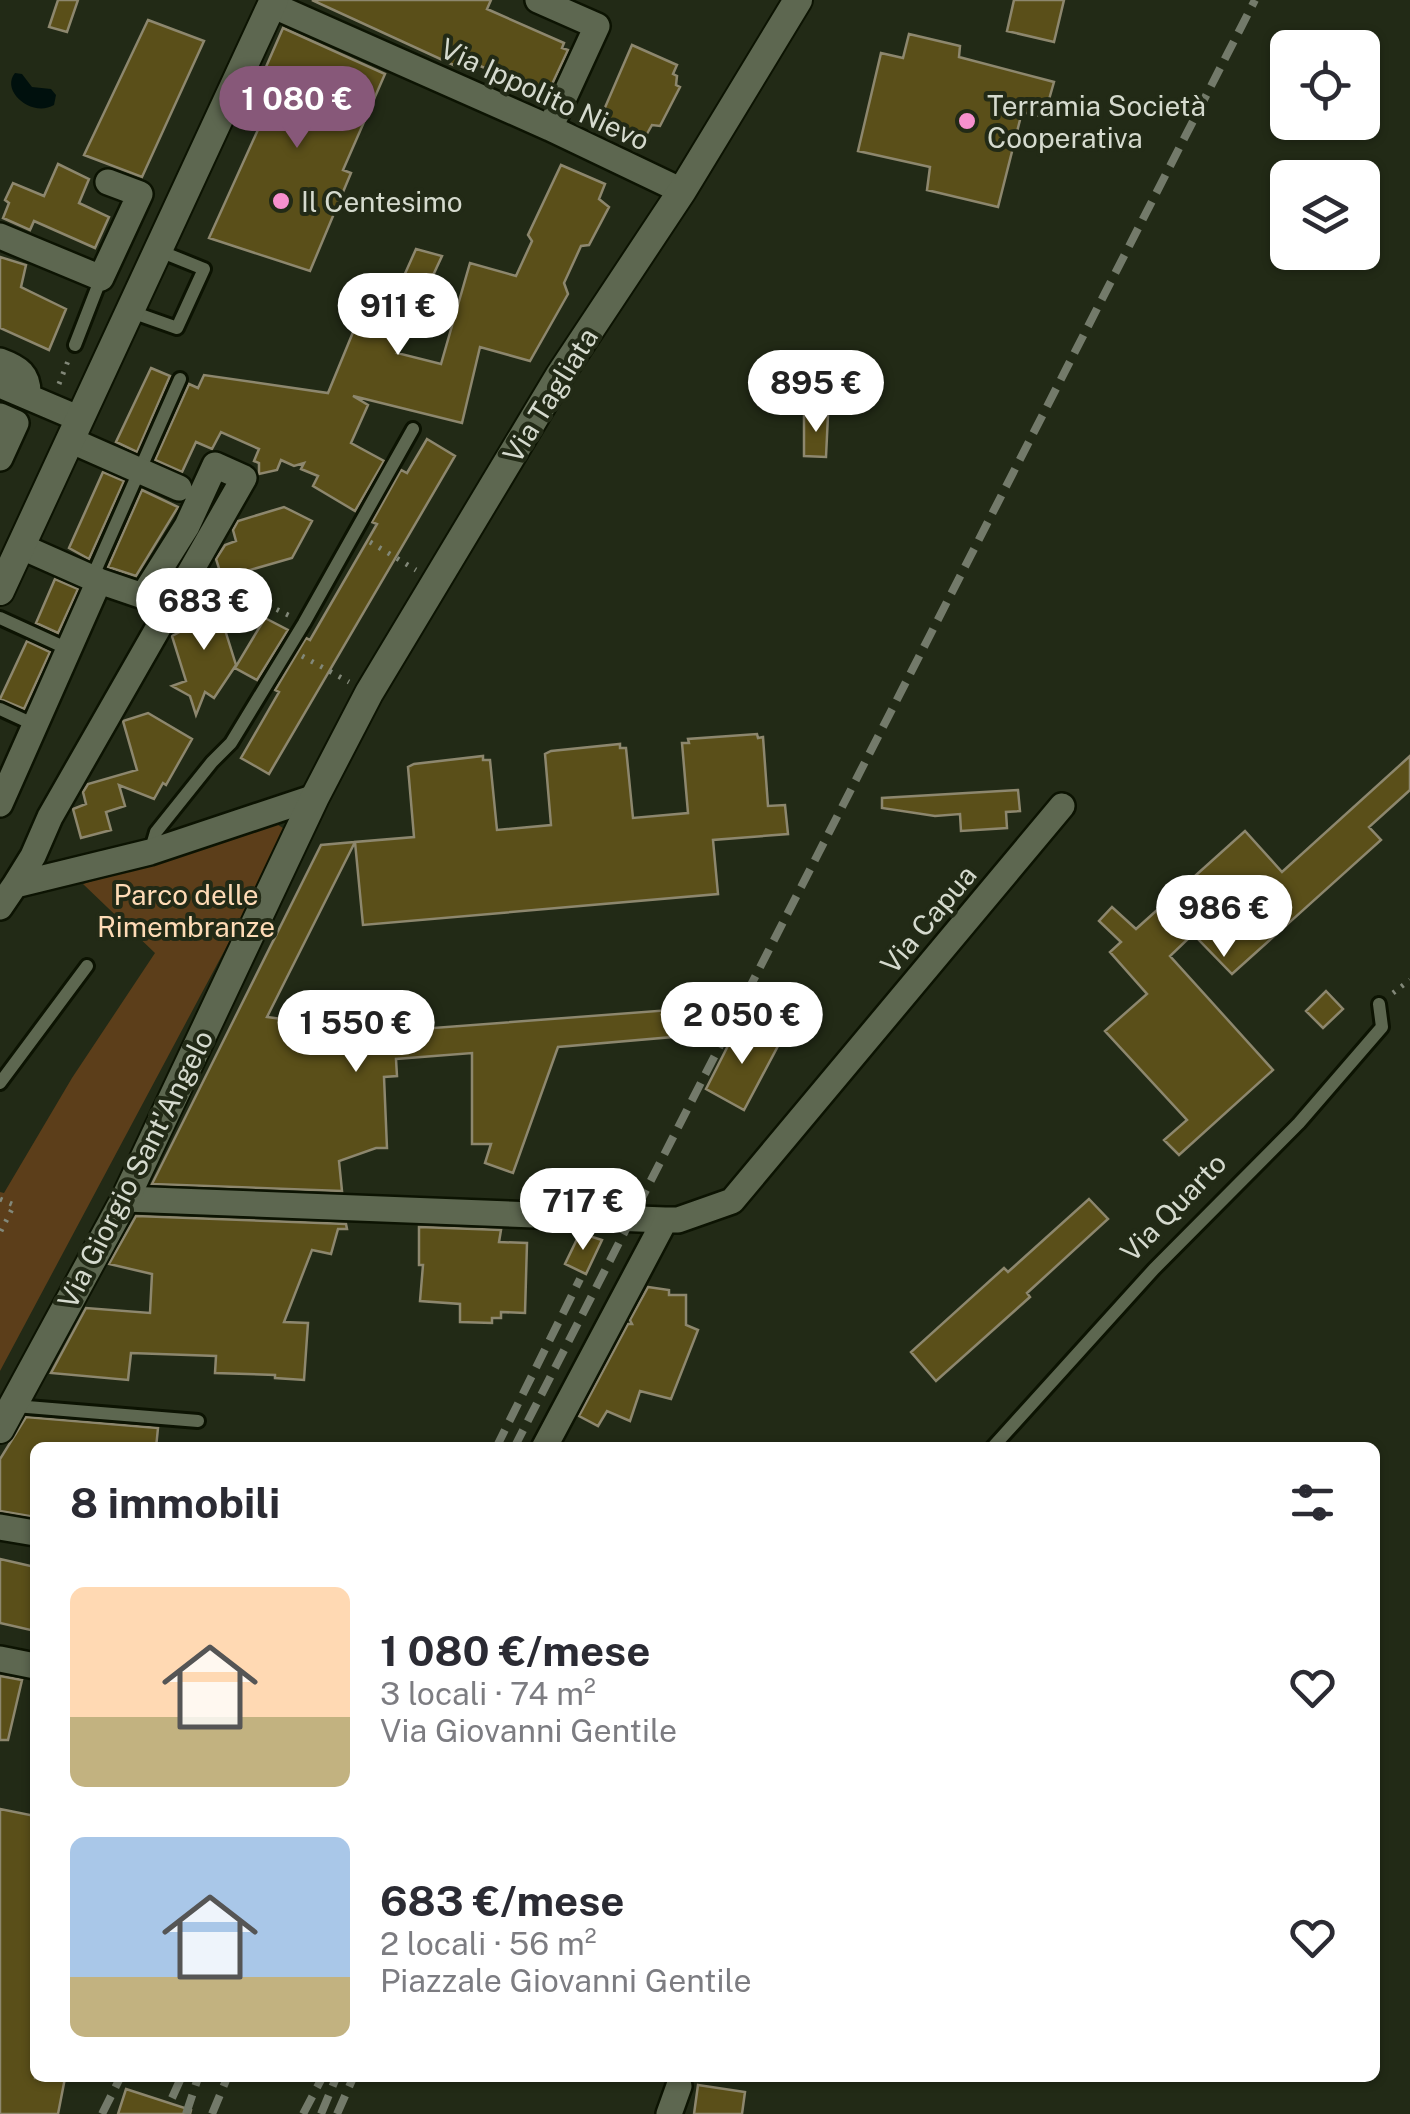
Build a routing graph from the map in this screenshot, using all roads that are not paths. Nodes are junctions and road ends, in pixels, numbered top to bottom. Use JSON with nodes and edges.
{"nodes":[{"id":1,"x":538,"y":0,"type":"edge"},
{"id":2,"x":798,"y":0,"type":"edge"},
{"id":3,"x":272,"y":2,"type":"edge"},
{"id":4,"x":550,"y":128,"type":"junction"},
{"id":5,"x":108,"y":182,"type":"dead end"},
{"id":6,"x":682,"y":191,"type":"junction"},
{"id":7,"x":0,"y":236,"type":"edge"},
{"id":8,"x":157,"y":250,"type":"junction"},
{"id":9,"x":101,"y":278,"type":"junction"},
{"id":10,"x":129,"y":311,"type":"junction"},
{"id":11,"x":75,"y":345,"type":"road end"},
{"id":12,"x":0,"y":361,"type":"edge"},
{"id":13,"x":180,"y":379,"type":"dead end"},
{"id":14,"x":0,"y":385,"type":"edge"},
{"id":15,"x":39,"y":400,"type":"junction"},
{"id":16,"x":0,"y":416,"type":"edge"},
{"id":17,"x":75,"y":429,"type":"junction"},
{"id":18,"x":413,"y":429,"type":"dead end"},
{"id":19,"x":0,"y":458,"type":"edge"},
{"id":20,"x":140,"y":470,"type":"junction"},
{"id":21,"x":180,"y":488,"type":"dead end"},
{"id":22,"x":20,"y":546,"type":"junction"},
{"id":23,"x":96,"y":580,"type":"junction"},
{"id":24,"x":0,"y":591,"type":"edge"},
{"id":25,"x":0,"y":618,"type":"edge"},
{"id":26,"x":68,"y":649,"type":"junction"},
{"id":27,"x":0,"y":709,"type":"edge"},
{"id":28,"x":35,"y":725,"type":"junction"},
{"id":29,"x":315,"y":797,"type":"junction"},
{"id":30,"x":1,"y":800,"type":"edge"},
{"id":31,"x":1062,"y":806,"type":"dead end"},
{"id":32,"x":150,"y":852,"type":"junction"},
{"id":33,"x":15,"y":885,"type":"junction"},
{"id":34,"x":0,"y":907,"type":"edge"},
{"id":35,"x":87,"y":966,"type":"dead end"},
{"id":36,"x":1378,"y":1004,"type":"dead end"},
{"id":37,"x":0,"y":1083,"type":"edge"},
{"id":38,"x":125,"y":1199,"type":"junction"},
{"id":39,"x":665,"y":1220,"type":"junction"},
{"id":40,"x":6,"y":1418,"type":"edge"},
{"id":41,"x":198,"y":1421,"type":"dead end"},
{"id":42,"x":547,"y":1442,"type":"edge"},
{"id":43,"x":997,"y":1442,"type":"edge"},
{"id":44,"x":0,"y":1527,"type":"edge"},
{"id":45,"x":30,"y":1532,"type":"edge"},
{"id":46,"x":0,"y":1658,"type":"edge"},
{"id":47,"x":30,"y":1665,"type":"edge"},
{"id":48,"x":681,"y":2082,"type":"edge"},
{"id":49,"x":670,"y":2114,"type":"edge"}],
"edges":[{"from":1,"to":4,"type":"street"},
{"from":2,"to":6,"type":"street","name":"Via Tagliata"},
{"from":3,"to":4,"type":"street","name":"Via Ippolito Nievo"},
{"from":3,"to":8,"type":"street"},
{"from":4,"to":6,"type":"street","name":"Via Ippolito Nievo"},
{"from":5,"to":9,"type":"street"},
{"from":6,"to":29,"type":"street","name":"Via Tagliata"},
{"from":7,"to":9,"type":"street"},
{"from":8,"to":10,"type":"street"},
{"from":8,"to":10,"type":"lane"},
{"from":9,"to":11,"type":"lane"},
{"from":10,"to":17,"type":"street"},
{"from":12,"to":15,"type":"street"},
{"from":13,"to":20,"type":"lane"},
{"from":14,"to":15,"type":"street"},
{"from":15,"to":17,"type":"street"},
{"from":16,"to":19,"type":"street"},
{"from":17,"to":20,"type":"street"},
{"from":17,"to":22,"type":"street"},
{"from":18,"to":32,"type":"lane"},
{"from":20,"to":21,"type":"street"},
{"from":20,"to":23,"type":"lane"},
{"from":22,"to":23,"type":"street"},
{"from":22,"to":24,"type":"street"},
{"from":23,"to":26,"type":"street"},
{"from":23,"to":33,"type":"street"},
{"from":25,"to":26,"type":"lane"},
{"from":26,"to":28,"type":"street"},
{"from":27,"to":28,"type":"lane"},
{"from":28,"to":30,"type":"street"},
{"from":29,"to":32,"type":"street"},
{"from":29,"to":38,"type":"street","name":"Via Giorgio Sant'Angelo"},
{"from":31,"to":39,"type":"street","name":"Via Capua"},
{"from":32,"to":33,"type":"street"},
{"from":33,"to":34,"type":"street"},
{"from":35,"to":37,"type":"lane"},
{"from":36,"to":43,"type":"lane","name":"Via Quarto"},
{"from":38,"to":39,"type":"street","name":"Via Capua"},
{"from":38,"to":40,"type":"street","name":"Via Giorgio Sant'Angelo"},
{"from":39,"to":42,"type":"street"},
{"from":40,"to":41,"type":"lane"},
{"from":44,"to":45,"type":"street"},
{"from":46,"to":47,"type":"street"},
{"from":48,"to":49,"type":"street"}]}
